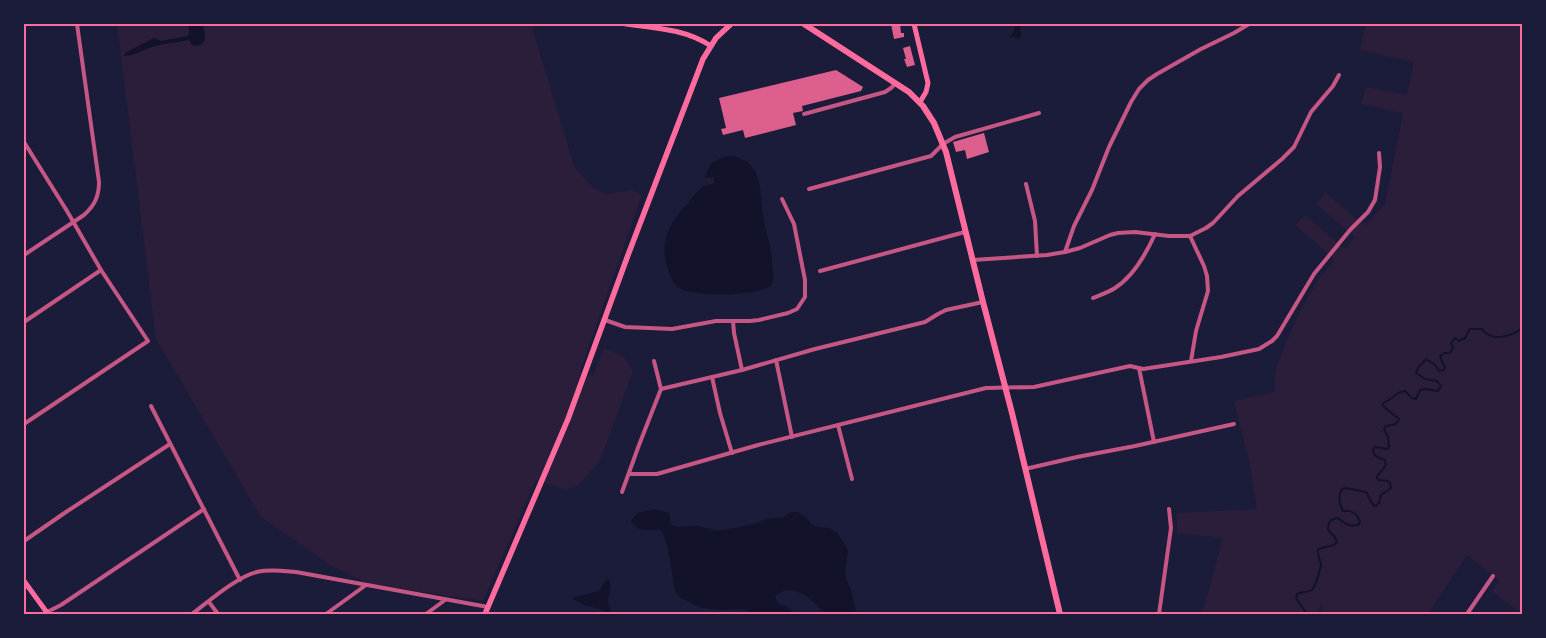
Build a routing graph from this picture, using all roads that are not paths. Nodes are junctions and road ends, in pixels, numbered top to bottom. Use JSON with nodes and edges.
{"nodes":[{"id":1,"x":77,"y":24,"type":"edge"},
{"id":2,"x":626,"y":24,"type":"edge"},
{"id":3,"x":731,"y":24,"type":"edge"},
{"id":4,"x":804,"y":24,"type":"edge"},
{"id":5,"x":914,"y":24,"type":"edge"},
{"id":6,"x":1249,"y":24,"type":"edge"},
{"id":7,"x":711,"y":46,"type":"junction"},
{"id":8,"x":1340,"y":75,"type":"dead end"},
{"id":9,"x":896,"y":83,"type":"junction"},
{"id":10,"x":920,"y":102,"type":"junction"},
{"id":11,"x":1039,"y":113,"type":"dead end"},
{"id":12,"x":804,"y":114,"type":"dead end"},
{"id":13,"x":24,"y":142,"type":"edge"},
{"id":14,"x":943,"y":144,"type":"junction"},
{"id":15,"x":1379,"y":153,"type":"dead end"},
{"id":16,"x":1026,"y":184,"type":"dead end"},
{"id":17,"x":809,"y":189,"type":"dead end"},
{"id":18,"x":782,"y":199,"type":"dead end"},
{"id":19,"x":73,"y":222,"type":"junction"},
{"id":20,"x":966,"y":232,"type":"junction"},
{"id":21,"x":1156,"y":234,"type":"junction"},
{"id":22,"x":1190,"y":236,"type":"junction"},
{"id":23,"x":1065,"y":252,"type":"junction"},
{"id":24,"x":24,"y":255,"type":"edge"},
{"id":25,"x":1037,"y":256,"type":"junction"},
{"id":26,"x":973,"y":260,"type":"junction"},
{"id":27,"x":101,"y":270,"type":"junction"},
{"id":28,"x":820,"y":271,"type":"dead end"},
{"id":29,"x":1093,"y":298,"type":"dead end"},
{"id":30,"x":983,"y":302,"type":"junction"},
{"id":31,"x":605,"y":320,"type":"junction"},
{"id":32,"x":733,"y":321,"type":"junction"},
{"id":33,"x":24,"y":322,"type":"edge"},
{"id":34,"x":776,"y":360,"type":"junction"},
{"id":35,"x":654,"y":362,"type":"dead end"},
{"id":36,"x":1191,"y":362,"type":"junction"},
{"id":37,"x":1139,"y":368,"type":"junction"},
{"id":38,"x":742,"y":370,"type":"junction"},
{"id":39,"x":712,"y":377,"type":"junction"},
{"id":40,"x":1005,"y":388,"type":"junction"},
{"id":41,"x":661,"y":389,"type":"junction"},
{"id":42,"x":151,"y":406,"type":"dead end"},
{"id":43,"x":24,"y":424,"type":"edge"},
{"id":44,"x":1234,"y":424,"type":"dead end"},
{"id":45,"x":838,"y":425,"type":"junction"},
{"id":46,"x":792,"y":437,"type":"junction"},
{"id":47,"x":1154,"y":442,"type":"junction"},
{"id":48,"x":170,"y":444,"type":"junction"},
{"id":49,"x":732,"y":453,"type":"junction"},
{"id":50,"x":1025,"y":469,"type":"junction"},
{"id":51,"x":629,"y":474,"type":"junction"},
{"id":52,"x":852,"y":479,"type":"dead end"},
{"id":53,"x":622,"y":492,"type":"dead end"},
{"id":54,"x":204,"y":509,"type":"junction"},
{"id":55,"x":1170,"y":509,"type":"dead end"},
{"id":56,"x":24,"y":542,"type":"edge"},
{"id":57,"x":1493,"y":576,"type":"dead end"},
{"id":58,"x":240,"y":580,"type":"junction"},
{"id":59,"x":24,"y":581,"type":"edge"},
{"id":60,"x":366,"y":585,"type":"junction"},
{"id":61,"x":445,"y":600,"type":"junction"},
{"id":62,"x":209,"y":602,"type":"junction"},
{"id":63,"x":488,"y":607,"type":"junction"},
{"id":64,"x":47,"y":613,"type":"edge"},
{"id":65,"x":192,"y":614,"type":"edge"},
{"id":66,"x":218,"y":614,"type":"edge"},
{"id":67,"x":326,"y":614,"type":"edge"},
{"id":68,"x":426,"y":614,"type":"edge"},
{"id":69,"x":485,"y":614,"type":"edge"},
{"id":70,"x":1060,"y":614,"type":"edge"},
{"id":71,"x":1159,"y":614,"type":"edge"},
{"id":72,"x":1467,"y":614,"type":"edge"}],
"edges":[{"from":1,"to":19,"type":"street"},
{"from":2,"to":7,"type":"main road"},
{"from":3,"to":7,"type":"main road"},
{"from":4,"to":9,"type":"highway"},
{"from":5,"to":10,"type":"main road"},
{"from":6,"to":23,"type":"street"},
{"from":7,"to":31,"type":"main road"},
{"from":8,"to":22,"type":"street"},
{"from":9,"to":10,"type":"highway"},
{"from":9,"to":12,"type":"street"},
{"from":10,"to":14,"type":"highway"},
{"from":11,"to":14,"type":"street"},
{"from":13,"to":19,"type":"street"},
{"from":14,"to":17,"type":"street"},
{"from":14,"to":20,"type":"highway"},
{"from":15,"to":36,"type":"street"},
{"from":16,"to":25,"type":"street"},
{"from":18,"to":32,"type":"street"},
{"from":19,"to":24,"type":"street"},
{"from":19,"to":27,"type":"street"},
{"from":20,"to":26,"type":"highway"},
{"from":20,"to":28,"type":"street"},
{"from":21,"to":22,"type":"street"},
{"from":21,"to":23,"type":"street"},
{"from":21,"to":29,"type":"street"},
{"from":22,"to":36,"type":"street"},
{"from":23,"to":25,"type":"street"},
{"from":25,"to":26,"type":"street"},
{"from":26,"to":30,"type":"highway"},
{"from":27,"to":33,"type":"street"},
{"from":27,"to":43,"type":"street"},
{"from":30,"to":34,"type":"street"},
{"from":30,"to":40,"type":"highway"},
{"from":31,"to":32,"type":"street"},
{"from":31,"to":63,"type":"main road"},
{"from":32,"to":38,"type":"street"},
{"from":34,"to":38,"type":"street"},
{"from":34,"to":46,"type":"street"},
{"from":35,"to":41,"type":"street"},
{"from":36,"to":37,"type":"street"},
{"from":37,"to":40,"type":"street"},
{"from":37,"to":47,"type":"street"},
{"from":38,"to":39,"type":"street"},
{"from":39,"to":41,"type":"street"},
{"from":39,"to":49,"type":"street"},
{"from":40,"to":45,"type":"street"},
{"from":40,"to":50,"type":"highway"},
{"from":41,"to":51,"type":"street"},
{"from":42,"to":48,"type":"street"},
{"from":44,"to":47,"type":"street"},
{"from":45,"to":46,"type":"street"},
{"from":45,"to":52,"type":"street"},
{"from":46,"to":49,"type":"street"},
{"from":47,"to":50,"type":"street"},
{"from":48,"to":54,"type":"street"},
{"from":48,"to":56,"type":"street"},
{"from":49,"to":51,"type":"street"},
{"from":50,"to":70,"type":"highway"},
{"from":51,"to":53,"type":"street"},
{"from":54,"to":58,"type":"street"},
{"from":54,"to":64,"type":"street"},
{"from":55,"to":71,"type":"street"},
{"from":57,"to":72,"type":"street"},
{"from":58,"to":60,"type":"street"},
{"from":58,"to":62,"type":"street"},
{"from":59,"to":64,"type":"main road"},
{"from":60,"to":61,"type":"street"},
{"from":60,"to":67,"type":"street"},
{"from":61,"to":63,"type":"street"},
{"from":61,"to":68,"type":"street"},
{"from":62,"to":65,"type":"street"},
{"from":62,"to":66,"type":"street"},
{"from":63,"to":69,"type":"main road"}]}
